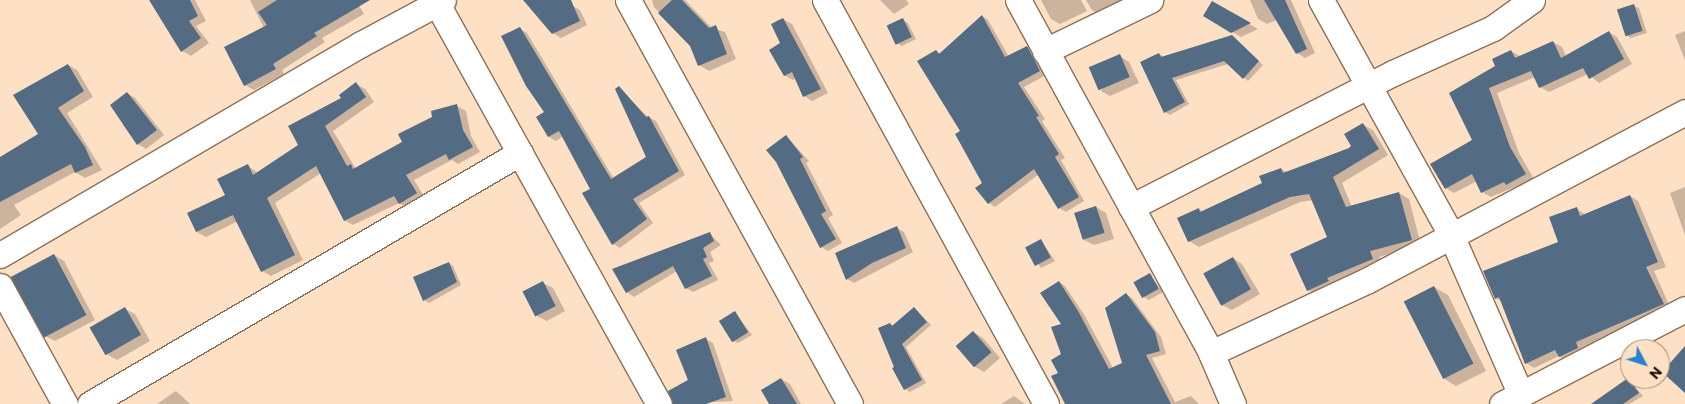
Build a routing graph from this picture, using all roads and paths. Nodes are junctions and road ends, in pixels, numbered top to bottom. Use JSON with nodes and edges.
{"nodes":[{"id":1,"x":628,"y":0,"type":"edge"},
{"id":2,"x":825,"y":0,"type":"edge"},
{"id":3,"x":1018,"y":0,"type":"edge"},
{"id":4,"x":1150,"y":0,"type":"edge"},
{"id":5,"x":1321,"y":0,"type":"edge"},
{"id":6,"x":1532,"y":0,"type":"edge"},
{"id":7,"x":438,"y":1,"type":"edge"},
{"id":8,"x":1045,"y":51,"type":"junction"},
{"id":9,"x":1369,"y":86,"type":"junction"},
{"id":10,"x":1685,"y":112,"type":"edge"},
{"id":11,"x":520,"y":153,"type":"junction"},
{"id":12,"x":1131,"y":207,"type":"junction"},
{"id":13,"x":1451,"y":235,"type":"junction"},
{"id":14,"x":0,"y":255,"type":"edge"},
{"id":15,"x":0,"y":286,"type":"edge"},
{"id":16,"x":1684,"y":312,"type":"edge"},
{"id":17,"x":1210,"y":353,"type":"junction"},
{"id":18,"x":1511,"y":398,"type":"edge"},
{"id":19,"x":65,"y":404,"type":"edge"},
{"id":20,"x":90,"y":404,"type":"edge"},
{"id":21,"x":659,"y":404,"type":"edge"},
{"id":22,"x":850,"y":404,"type":"edge"},
{"id":23,"x":1046,"y":404,"type":"edge"},
{"id":24,"x":1233,"y":404,"type":"edge"}],
"edges":[{"from":1,"to":22,"type":"street"},
{"from":2,"to":23,"type":"street"},
{"from":3,"to":8,"type":"street"},
{"from":4,"to":8,"type":"street"},
{"from":5,"to":9,"type":"street"},
{"from":6,"to":9,"type":"street"},
{"from":7,"to":11,"type":"street"},
{"from":7,"to":14,"type":"street"},
{"from":8,"to":12,"type":"street"},
{"from":9,"to":12,"type":"street"},
{"from":9,"to":13,"type":"street"},
{"from":10,"to":13,"type":"street"},
{"from":11,"to":20,"type":"street"},
{"from":11,"to":21,"type":"street"},
{"from":12,"to":17,"type":"street"},
{"from":13,"to":17,"type":"street"},
{"from":13,"to":18,"type":"street"},
{"from":15,"to":19,"type":"street"},
{"from":16,"to":18,"type":"street"},
{"from":17,"to":24,"type":"street"}]}
